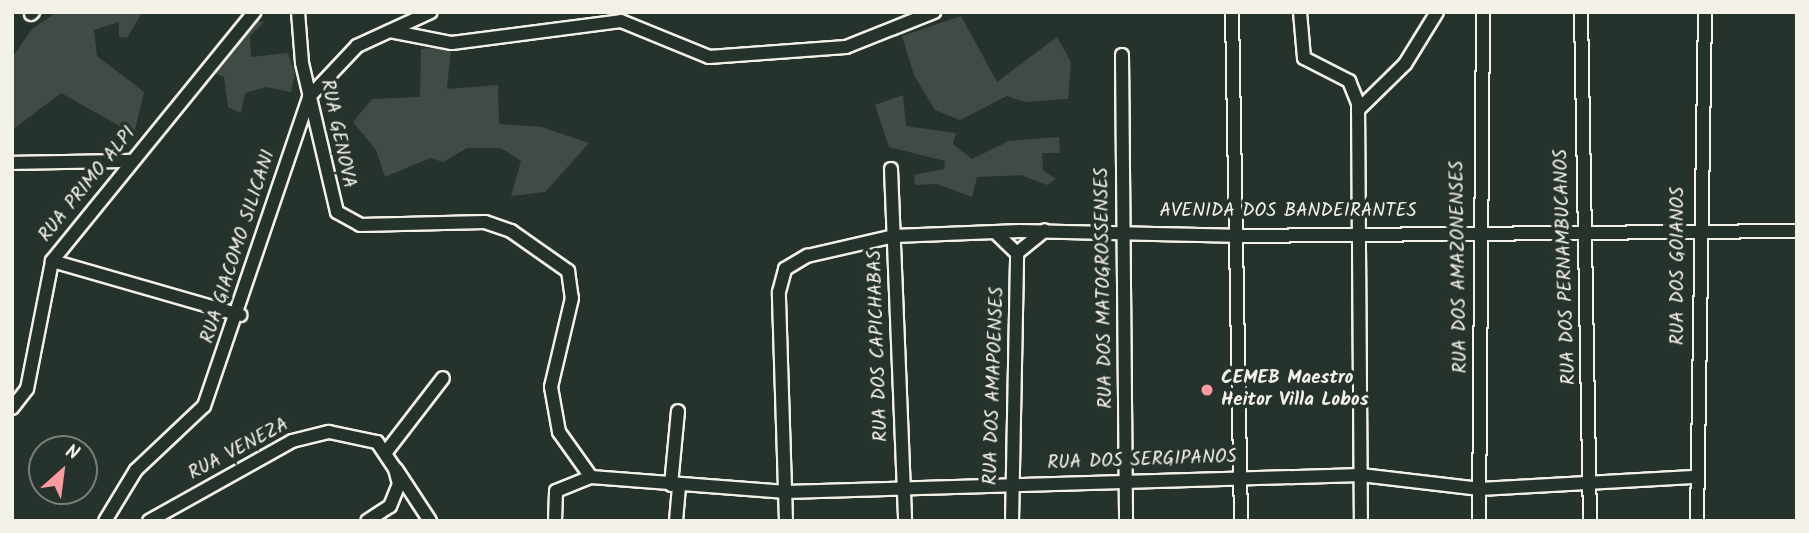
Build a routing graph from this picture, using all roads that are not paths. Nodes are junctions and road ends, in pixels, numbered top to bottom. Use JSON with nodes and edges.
{"nodes":[{"id":1,"x":254,"y":12,"type":"edge"},
{"id":2,"x":298,"y":12,"type":"edge"},
{"id":3,"x":431,"y":12,"type":"edge"},
{"id":4,"x":934,"y":12,"type":"edge"},
{"id":5,"x":1232,"y":12,"type":"edge"},
{"id":6,"x":1300,"y":12,"type":"edge"},
{"id":7,"x":1437,"y":12,"type":"edge"},
{"id":8,"x":1482,"y":12,"type":"edge"},
{"id":9,"x":1581,"y":12,"type":"edge"},
{"id":10,"x":1705,"y":12,"type":"edge"},
{"id":11,"x":390,"y":31,"type":"junction"},
{"id":12,"x":1122,"y":55,"type":"dead end"},
{"id":13,"x":309,"y":97,"type":"junction"},
{"id":14,"x":1358,"y":110,"type":"junction"},
{"id":15,"x":131,"y":161,"type":"junction"},
{"id":16,"x":12,"y":163,"type":"edge"},
{"id":17,"x":891,"y":169,"type":"dead end"},
{"id":18,"x":1045,"y":230,"type":"junction"},
{"id":19,"x":1122,"y":230,"type":"junction"},
{"id":20,"x":1477,"y":231,"type":"junction"},
{"id":21,"x":1797,"y":231,"type":"edge"},
{"id":22,"x":995,"y":232,"type":"junction"},
{"id":23,"x":1697,"y":232,"type":"junction"},
{"id":24,"x":1360,"y":233,"type":"junction"},
{"id":25,"x":1586,"y":234,"type":"junction"},
{"id":26,"x":894,"y":236,"type":"junction"},
{"id":27,"x":1234,"y":236,"type":"junction"},
{"id":28,"x":1017,"y":253,"type":"junction"},
{"id":29,"x":52,"y":261,"type":"junction"},
{"id":30,"x":240,"y":315,"type":"junction"},
{"id":31,"x":443,"y":378,"type":"dead end"},
{"id":32,"x":12,"y":408,"type":"edge"},
{"id":33,"x":678,"y":411,"type":"dead end"},
{"id":34,"x":386,"y":452,"type":"junction"},
{"id":35,"x":395,"y":469,"type":"junction"},
{"id":36,"x":1361,"y":475,"type":"junction"},
{"id":37,"x":591,"y":477,"type":"junction"},
{"id":38,"x":1240,"y":477,"type":"junction"},
{"id":39,"x":1693,"y":477,"type":"junction"},
{"id":40,"x":1586,"y":480,"type":"junction"},
{"id":41,"x":1126,"y":481,"type":"junction"},
{"id":42,"x":675,"y":485,"type":"junction"},
{"id":43,"x":1010,"y":485,"type":"junction"},
{"id":44,"x":1480,"y":489,"type":"junction"},
{"id":45,"x":904,"y":491,"type":"junction"},
{"id":46,"x":786,"y":492,"type":"junction"},
{"id":47,"x":158,"y":518,"type":"edge"},
{"id":48,"x":105,"y":521,"type":"edge"},
{"id":49,"x":367,"y":521,"type":"edge"},
{"id":50,"x":430,"y":521,"type":"edge"},
{"id":51,"x":555,"y":521,"type":"edge"},
{"id":52,"x":676,"y":521,"type":"edge"},
{"id":53,"x":786,"y":521,"type":"edge"},
{"id":54,"x":905,"y":521,"type":"edge"},
{"id":55,"x":1012,"y":521,"type":"edge"},
{"id":56,"x":1126,"y":521,"type":"edge"},
{"id":57,"x":1241,"y":521,"type":"edge"},
{"id":58,"x":1360,"y":521,"type":"edge"},
{"id":59,"x":1479,"y":521,"type":"edge"},
{"id":60,"x":1590,"y":521,"type":"edge"},
{"id":61,"x":1697,"y":521,"type":"edge"}],
"edges":[{"from":1,"to":15,"type":"street","name":"RUA PRIMO ALPI"},
{"from":2,"to":13,"type":"street","name":"RUA GENOVA"},
{"from":3,"to":11,"type":"street","name":"RUA GIACOMO SILICANI"},
{"from":4,"to":11,"type":"street"},
{"from":5,"to":27,"type":"street"},
{"from":6,"to":14,"type":"street"},
{"from":7,"to":14,"type":"street"},
{"from":8,"to":20,"type":"street","name":"RUA DOS AMAZONENSES"},
{"from":9,"to":25,"type":"street","name":"RUA DOS PERNAMBUCANOS"},
{"from":10,"to":23,"type":"street","name":"RUA DOS GOIANOS"},
{"from":11,"to":13,"type":"street","name":"RUA GIACOMO SILICANI"},
{"from":12,"to":19,"type":"street","name":"RUA DOS MATOGROSSENSES"},
{"from":13,"to":30,"type":"street","name":"RUA GIACOMO SILICANI"},
{"from":13,"to":37,"type":"street","name":"RUA GENOVA"},
{"from":14,"to":24,"type":"street"},
{"from":15,"to":16,"type":"street"},
{"from":15,"to":29,"type":"street","name":"RUA PRIMO ALPI"},
{"from":17,"to":26,"type":"street","name":"RUA DOS CAPICHABAS"},
{"from":18,"to":19,"type":"street","name":"AVENIDA DOS BANDEIRANTES"},
{"from":18,"to":22,"type":"street","name":"AVENIDA DOS BANDEIRANTES"},
{"from":18,"to":28,"type":"street"},
{"from":19,"to":27,"type":"street","name":"AVENIDA DOS BANDEIRANTES"},
{"from":19,"to":41,"type":"street","name":"RUA DOS MATOGROSSENSES"},
{"from":20,"to":24,"type":"street","name":"AVENIDA DOS BANDEIRANTES"},
{"from":20,"to":25,"type":"street","name":"AVENIDA DOS BANDEIRANTES"},
{"from":20,"to":44,"type":"street","name":"RUA DOS AMAZONENSES"},
{"from":21,"to":23,"type":"street","name":"AVENIDA DOS BANDEIRANTES"},
{"from":22,"to":26,"type":"street","name":"AVENIDA DOS BANDEIRANTES"},
{"from":22,"to":28,"type":"street"},
{"from":23,"to":25,"type":"street","name":"AVENIDA DOS BANDEIRANTES"},
{"from":23,"to":39,"type":"street","name":"RUA DOS GOIANOS"},
{"from":24,"to":27,"type":"street","name":"AVENIDA DOS BANDEIRANTES"},
{"from":24,"to":36,"type":"street"},
{"from":25,"to":40,"type":"street","name":"RUA DOS PERNAMBUCANOS"},
{"from":26,"to":45,"type":"street","name":"RUA DOS CAPICHABAS"},
{"from":26,"to":46,"type":"street","name":"AVENIDA DOS BANDEIRANTES"},
{"from":27,"to":38,"type":"street"},
{"from":28,"to":43,"type":"street","name":"RUA DOS AMAPOENSES"},
{"from":29,"to":30,"type":"street"},
{"from":29,"to":32,"type":"street","name":"RUA PRIMO ALPI"},
{"from":30,"to":48,"type":"street","name":"RUA GIACOMO SILICANI"},
{"from":31,"to":34,"type":"street"},
{"from":33,"to":42,"type":"street"},
{"from":34,"to":35,"type":"street"},
{"from":34,"to":47,"type":"street","name":"RUA VENEZA"},
{"from":35,"to":49,"type":"street"},
{"from":35,"to":50,"type":"street"},
{"from":36,"to":38,"type":"street","name":"RUA DOS SERGIPANOS"},
{"from":36,"to":44,"type":"street","name":"RUA DOS SERGIPANOS"},
{"from":36,"to":58,"type":"street"},
{"from":37,"to":42,"type":"street","name":"RUA DOS SERGIPANOS"},
{"from":37,"to":51,"type":"street"},
{"from":38,"to":41,"type":"street","name":"RUA DOS SERGIPANOS"},
{"from":38,"to":57,"type":"street"},
{"from":39,"to":40,"type":"street","name":"RUA DOS SERGIPANOS"},
{"from":39,"to":61,"type":"street","name":"RUA DOS GOIANOS"},
{"from":40,"to":44,"type":"street","name":"RUA DOS SERGIPANOS"},
{"from":40,"to":60,"type":"street","name":"RUA DOS PERNAMBUCANOS"},
{"from":41,"to":43,"type":"street","name":"RUA DOS SERGIPANOS"},
{"from":41,"to":56,"type":"street","name":"RUA DOS MATOGROSSENSES"},
{"from":42,"to":46,"type":"street","name":"RUA DOS SERGIPANOS"},
{"from":42,"to":52,"type":"street"},
{"from":43,"to":45,"type":"street","name":"RUA DOS SERGIPANOS"},
{"from":43,"to":55,"type":"street","name":"RUA DOS AMAPOENSES"},
{"from":44,"to":59,"type":"street","name":"RUA DOS AMAZONENSES"},
{"from":45,"to":46,"type":"street","name":"RUA DOS SERGIPANOS"},
{"from":45,"to":54,"type":"street","name":"RUA DOS CAPICHABAS"},
{"from":46,"to":53,"type":"street"}]}
